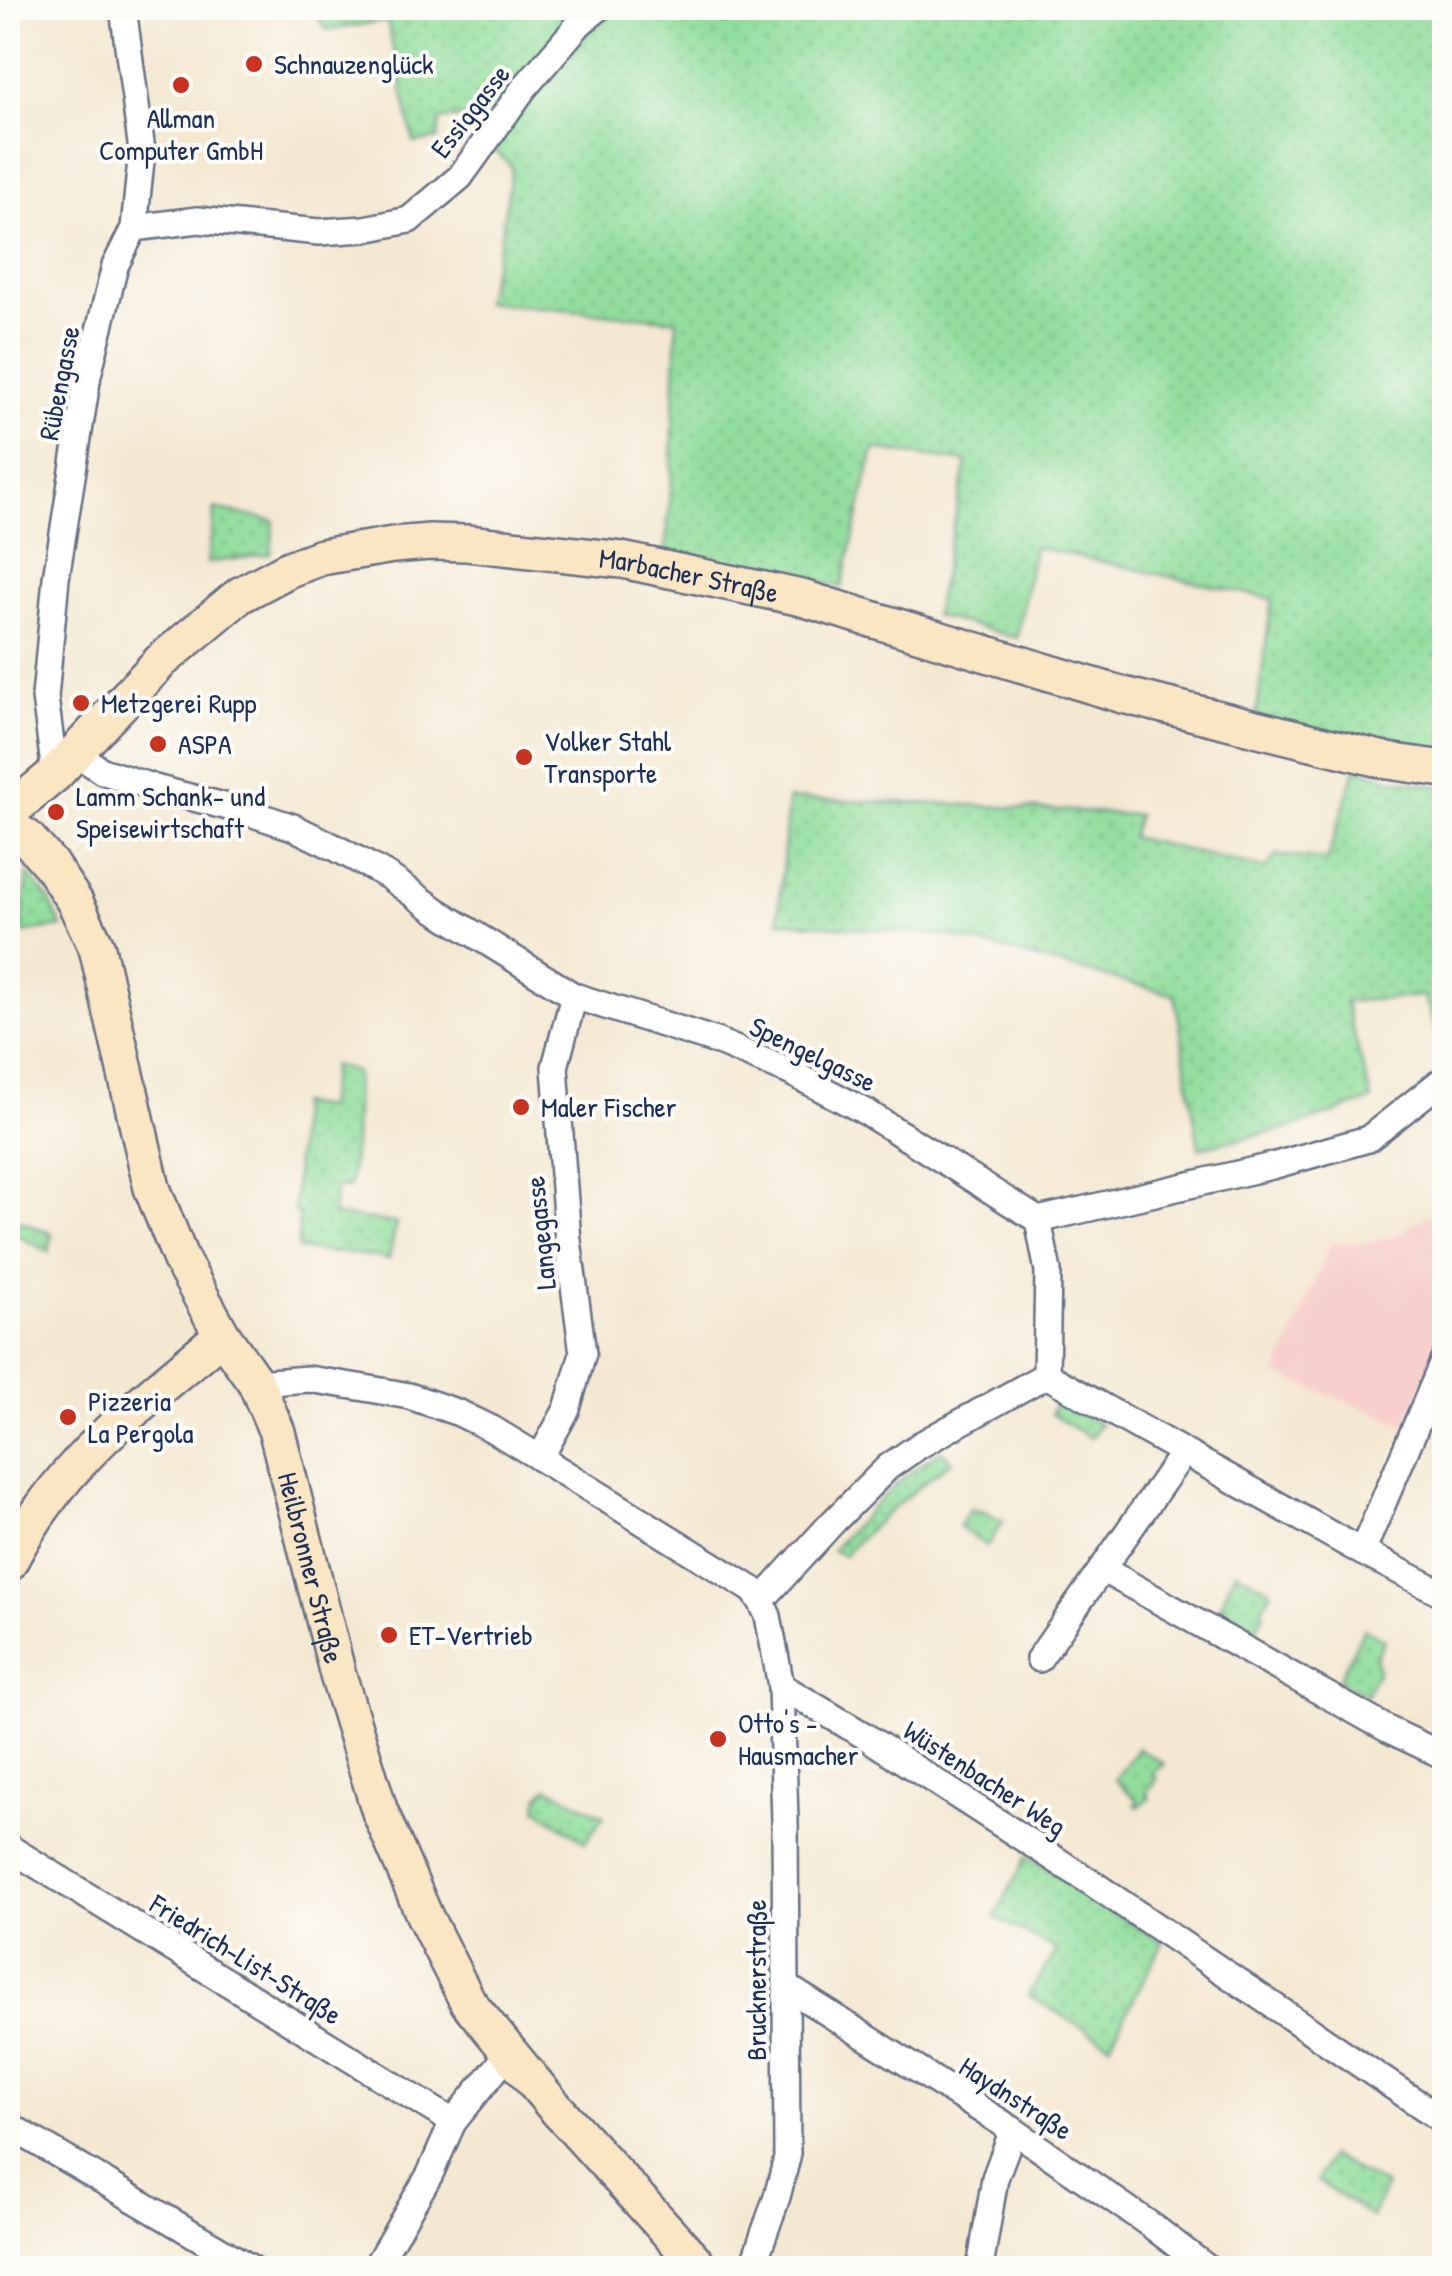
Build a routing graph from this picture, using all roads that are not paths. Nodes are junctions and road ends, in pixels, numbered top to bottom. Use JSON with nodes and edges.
{"nodes":[{"id":1,"x":600,"y":8,"type":"edge"},
{"id":2,"x":132,"y":9,"type":"edge"},
{"id":3,"x":134,"y":228,"type":"junction"},
{"id":4,"x":66,"y":764,"type":"junction"},
{"id":5,"x":1444,"y":769,"type":"edge"},
{"id":6,"x":8,"y":813,"type":"edge"},
{"id":7,"x":8,"y":826,"type":"edge"},
{"id":8,"x":574,"y":996,"type":"junction"},
{"id":9,"x":1439,"y":1091,"type":"edge"},
{"id":10,"x":1038,"y":1220,"type":"junction"},
{"id":11,"x":222,"y":1335,"type":"junction"},
{"id":12,"x":1444,"y":1360,"type":"edge"},
{"id":13,"x":1046,"y":1375,"type":"junction"},
{"id":14,"x":256,"y":1383,"type":"junction"},
{"id":15,"x":1182,"y":1453,"type":"junction"},
{"id":16,"x":540,"y":1458,"type":"junction"},
{"id":17,"x":1362,"y":1552,"type":"junction"},
{"id":18,"x":8,"y":1564,"type":"edge"},
{"id":19,"x":1102,"y":1569,"type":"junction"},
{"id":20,"x":1444,"y":1594,"type":"edge"},
{"id":21,"x":761,"y":1600,"type":"junction"},
{"id":22,"x":1039,"y":1658,"type":"dead end"},
{"id":23,"x":782,"y":1686,"type":"junction"},
{"id":24,"x":1444,"y":1756,"type":"edge"},
{"id":25,"x":10,"y":1854,"type":"edge"},
{"id":26,"x":786,"y":1987,"type":"junction"},
{"id":27,"x":510,"y":2053,"type":"junction"},
{"id":28,"x":1444,"y":2121,"type":"edge"},
{"id":29,"x":453,"y":2122,"type":"junction"},
{"id":30,"x":8,"y":2125,"type":"edge"},
{"id":31,"x":1014,"y":2130,"type":"junction"},
{"id":32,"x":250,"y":2268,"type":"edge"},
{"id":33,"x":376,"y":2268,"type":"edge"},
{"id":34,"x":700,"y":2268,"type":"edge"},
{"id":35,"x":752,"y":2268,"type":"edge"},
{"id":36,"x":980,"y":2268,"type":"edge"},
{"id":37,"x":1208,"y":2268,"type":"edge"}],
"edges":[{"from":1,"to":3,"type":"street","name":"Essiggasse"},
{"from":2,"to":3,"type":"street","name":"Rübengasse"},
{"from":3,"to":4,"type":"street","name":"Rübengasse"},
{"from":4,"to":5,"type":"street","name":"Marbacher Straße"},
{"from":4,"to":6,"type":"street","name":"Marbacher Straße"},
{"from":4,"to":8,"type":"street","name":"Spengelgasse"},
{"from":7,"to":11,"type":"street","name":"Heilbronner Straße"},
{"from":8,"to":10,"type":"street","name":"Spengelgasse"},
{"from":8,"to":16,"type":"street","name":"Langegasse"},
{"from":9,"to":10,"type":"street"},
{"from":10,"to":13,"type":"street"},
{"from":11,"to":14,"type":"street","name":"Heilbronner Straße"},
{"from":11,"to":18,"type":"street"},
{"from":12,"to":17,"type":"street"},
{"from":13,"to":15,"type":"street"},
{"from":13,"to":21,"type":"street"},
{"from":14,"to":16,"type":"street"},
{"from":14,"to":27,"type":"street","name":"Heilbronner Straße"},
{"from":15,"to":17,"type":"street"},
{"from":15,"to":19,"type":"street"},
{"from":16,"to":21,"type":"street"},
{"from":17,"to":20,"type":"street"},
{"from":19,"to":22,"type":"street"},
{"from":19,"to":24,"type":"street"},
{"from":21,"to":23,"type":"street"},
{"from":23,"to":26,"type":"street","name":"Brucknerstraße"},
{"from":23,"to":28,"type":"street","name":"Wüstenbacher Weg"},
{"from":25,"to":29,"type":"street","name":"Friedrich-List-Straße"},
{"from":26,"to":31,"type":"street","name":"Haydnstraße"},
{"from":26,"to":35,"type":"street","name":"Brucknerstraße"},
{"from":27,"to":29,"type":"street"},
{"from":27,"to":34,"type":"street","name":"Heilbronner Straße"},
{"from":29,"to":33,"type":"street"},
{"from":30,"to":32,"type":"street"},
{"from":31,"to":36,"type":"street"},
{"from":31,"to":37,"type":"street","name":"Haydnstraße"}]}
